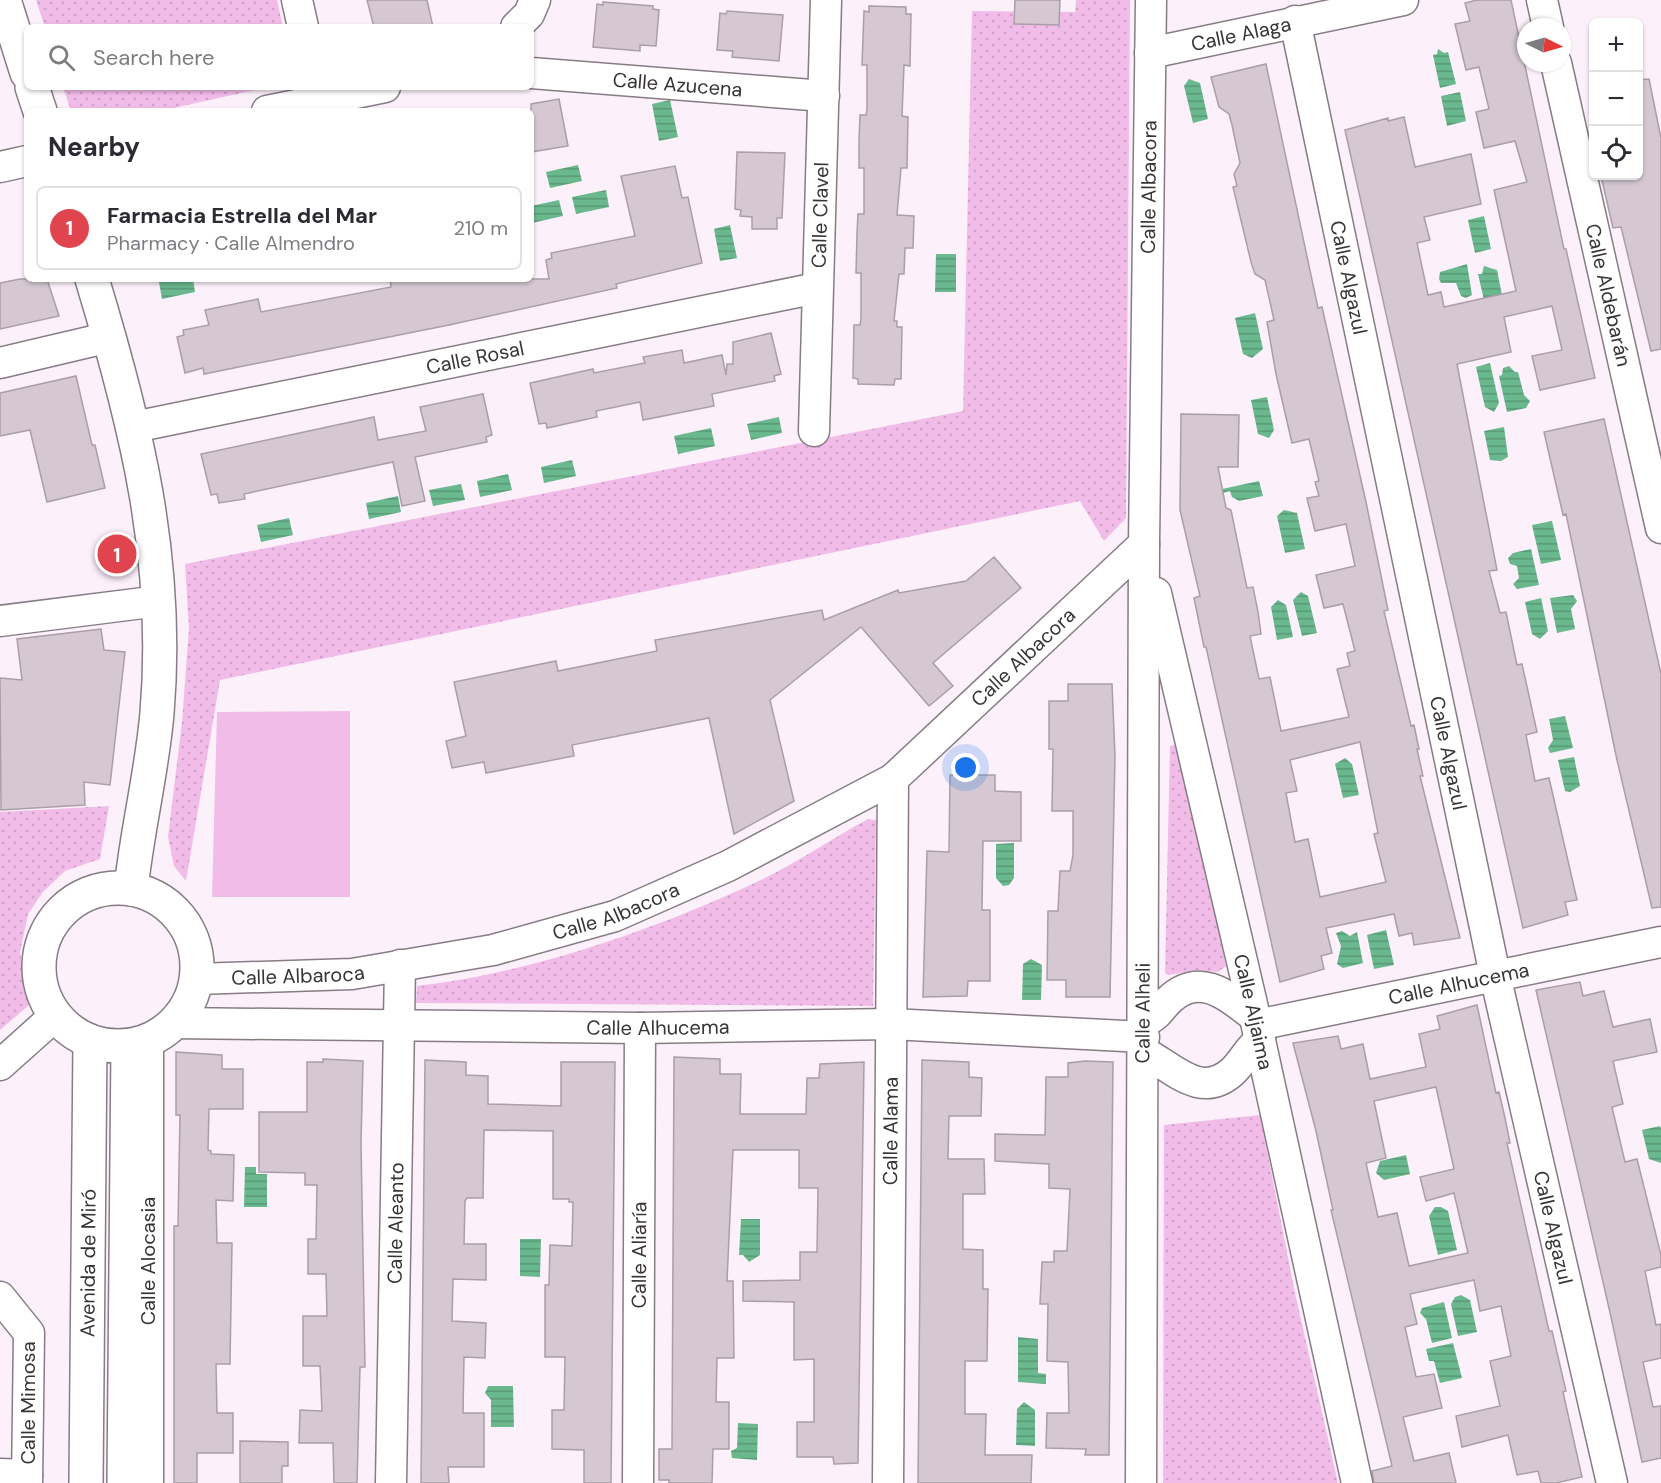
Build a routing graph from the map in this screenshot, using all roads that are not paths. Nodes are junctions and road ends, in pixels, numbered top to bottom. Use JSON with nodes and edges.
{"nodes":[{"id":1,"x":4,"y":0,"type":"edge"},
{"id":2,"x":297,"y":0,"type":"edge"},
{"id":3,"x":535,"y":0,"type":"edge"},
{"id":4,"x":826,"y":0,"type":"edge"},
{"id":5,"x":1151,"y":0,"type":"edge"},
{"id":6,"x":1403,"y":0,"type":"edge"},
{"id":7,"x":1542,"y":0,"type":"edge"},
{"id":8,"x":1546,"y":18,"type":"edge"},
{"id":9,"x":1295,"y":21,"type":"junction"},
{"id":10,"x":302,"y":24,"type":"edge"},
{"id":11,"x":519,"y":24,"type":"edge"},
{"id":12,"x":1150,"y":53,"type":"junction"},
{"id":13,"x":24,"y":63,"type":"edge"},
{"id":14,"x":1558,"y":72,"type":"edge"},
{"id":15,"x":534,"y":73,"type":"edge"},
{"id":16,"x":33,"y":90,"type":"edge"},
{"id":17,"x":356,"y":90,"type":"edge"},
{"id":18,"x":317,"y":94,"type":"edge"},
{"id":19,"x":824,"y":96,"type":"junction"},
{"id":20,"x":39,"y":108,"type":"edge"},
{"id":21,"x":276,"y":108,"type":"edge"},
{"id":22,"x":24,"y":161,"type":"edge"},
{"id":23,"x":0,"y":167,"type":"edge"},
{"id":24,"x":93,"y":282,"type":"edge"},
{"id":25,"x":818,"y":288,"type":"junction"},
{"id":26,"x":110,"y":337,"type":"junction"},
{"id":27,"x":0,"y":363,"type":"edge"},
{"id":28,"x":134,"y":427,"type":"junction"},
{"id":29,"x":814,"y":431,"type":"dead end"},
{"id":30,"x":1661,"y":528,"type":"edge"},
{"id":31,"x":1144,"y":544,"type":"junction"},
{"id":32,"x":159,"y":601,"type":"junction"},
{"id":33,"x":0,"y":621,"type":"edge"},
{"id":34,"x":893,"y":779,"type":"junction"},
{"id":35,"x":131,"y":889,"type":"junction"},
{"id":36,"x":1661,"y":942,"type":"edge"},
{"id":37,"x":400,"y":965,"type":"junction"},
{"id":38,"x":1495,"y":975,"type":"junction"},
{"id":39,"x":196,"y":980,"type":"junction"},
{"id":40,"x":56,"y":1015,"type":"junction"},
{"id":41,"x":398,"y":1024,"type":"junction"},
{"id":42,"x":891,"y":1024,"type":"junction"},
{"id":43,"x":1257,"y":1027,"type":"junction"},
{"id":44,"x":639,"y":1028,"type":"junction"},
{"id":45,"x":150,"y":1036,"type":"junction"},
{"id":46,"x":1143,"y":1037,"type":"junction"},
{"id":47,"x":90,"y":1041,"type":"junction"},
{"id":48,"x":0,"y":1065,"type":"edge"},
{"id":49,"x":0,"y":1297,"type":"edge"},
{"id":50,"x":18,"y":1477,"type":"edge"},
{"id":51,"x":87,"y":1483,"type":"edge"},
{"id":52,"x":124,"y":1483,"type":"edge"},
{"id":53,"x":148,"y":1483,"type":"edge"},
{"id":54,"x":391,"y":1483,"type":"edge"},
{"id":55,"x":638,"y":1483,"type":"edge"},
{"id":56,"x":888,"y":1483,"type":"edge"},
{"id":57,"x":1140,"y":1483,"type":"edge"},
{"id":58,"x":1357,"y":1483,"type":"edge"},
{"id":59,"x":1612,"y":1483,"type":"edge"}],
"edges":[{"from":1,"to":13,"type":"main road"},
{"from":2,"to":10,"type":"street"},
{"from":3,"to":11,"type":"street"},
{"from":4,"to":19,"type":"street","name":"Calle Clavel"},
{"from":5,"to":12,"type":"street","name":"Calle Albacora"},
{"from":6,"to":9,"type":"street","name":"Calle Alaga"},
{"from":7,"to":8,"type":"street"},
{"from":9,"to":12,"type":"street","name":"Calle Alaga"},
{"from":9,"to":38,"type":"street","name":"Calle Algazul"},
{"from":12,"to":31,"type":"street","name":"Calle Albacora"},
{"from":14,"to":30,"type":"street","name":"Calle Aldebarán"},
{"from":15,"to":19,"type":"street","name":"Calle Azucena"},
{"from":16,"to":20,"type":"main road"},
{"from":17,"to":18,"type":"street"},
{"from":18,"to":21,"type":"street"},
{"from":19,"to":25,"type":"street","name":"Calle Clavel"},
{"from":22,"to":23,"type":"street"},
{"from":24,"to":26,"type":"main road"},
{"from":25,"to":28,"type":"street","name":"Calle Rosal"},
{"from":25,"to":29,"type":"street","name":"Calle Clavel"},
{"from":26,"to":27,"type":"street"},
{"from":26,"to":28,"type":"main road"},
{"from":28,"to":32,"type":"main road"},
{"from":31,"to":34,"type":"street","name":"Calle Albacora"},
{"from":31,"to":43,"type":"street","name":"Calle Aljaima"},
{"from":31,"to":46,"type":"street","name":"Calle Alheli"},
{"from":32,"to":33,"type":"street"},
{"from":32,"to":35,"type":"main road"},
{"from":34,"to":37,"type":"street","name":"Calle Albacora"},
{"from":34,"to":42,"type":"street","name":"Calle Alama"},
{"from":35,"to":39,"type":"main road"},
{"from":35,"to":40,"type":"main road"},
{"from":36,"to":38,"type":"street","name":"Calle Alhucema"},
{"from":37,"to":39,"type":"street","name":"Calle Albaroca"},
{"from":37,"to":41,"type":"street","name":"Calle Aleanto"},
{"from":38,"to":43,"type":"street","name":"Calle Alhucema"},
{"from":38,"to":59,"type":"street","name":"Calle Algazul"},
{"from":39,"to":45,"type":"main road"},
{"from":40,"to":47,"type":"main road"},
{"from":40,"to":48,"type":"street"},
{"from":41,"to":44,"type":"street","name":"Calle Alhucema"},
{"from":41,"to":45,"type":"street","name":"Calle Alhucema"},
{"from":41,"to":54,"type":"street","name":"Calle Aleanto"},
{"from":42,"to":44,"type":"street","name":"Calle Alhucema"},
{"from":42,"to":46,"type":"street","name":"Calle Alhucema"},
{"from":42,"to":56,"type":"street","name":"Calle Alama"},
{"from":43,"to":46,"type":"street"},
{"from":43,"to":46,"type":"street"},
{"from":43,"to":58,"type":"street","name":"Calle Aljaima"},
{"from":44,"to":55,"type":"street","name":"Calle Aliaría"},
{"from":45,"to":47,"type":"main road"},
{"from":45,"to":52,"type":"main road","name":"Avenida de Miró"},
{"from":45,"to":53,"type":"street","name":"Calle Alocasia"},
{"from":46,"to":57,"type":"street","name":"Calle Alheli"},
{"from":47,"to":51,"type":"main road","name":"Avenida de Miró"},
{"from":49,"to":50,"type":"street","name":"Calle Mimosa"}]}
